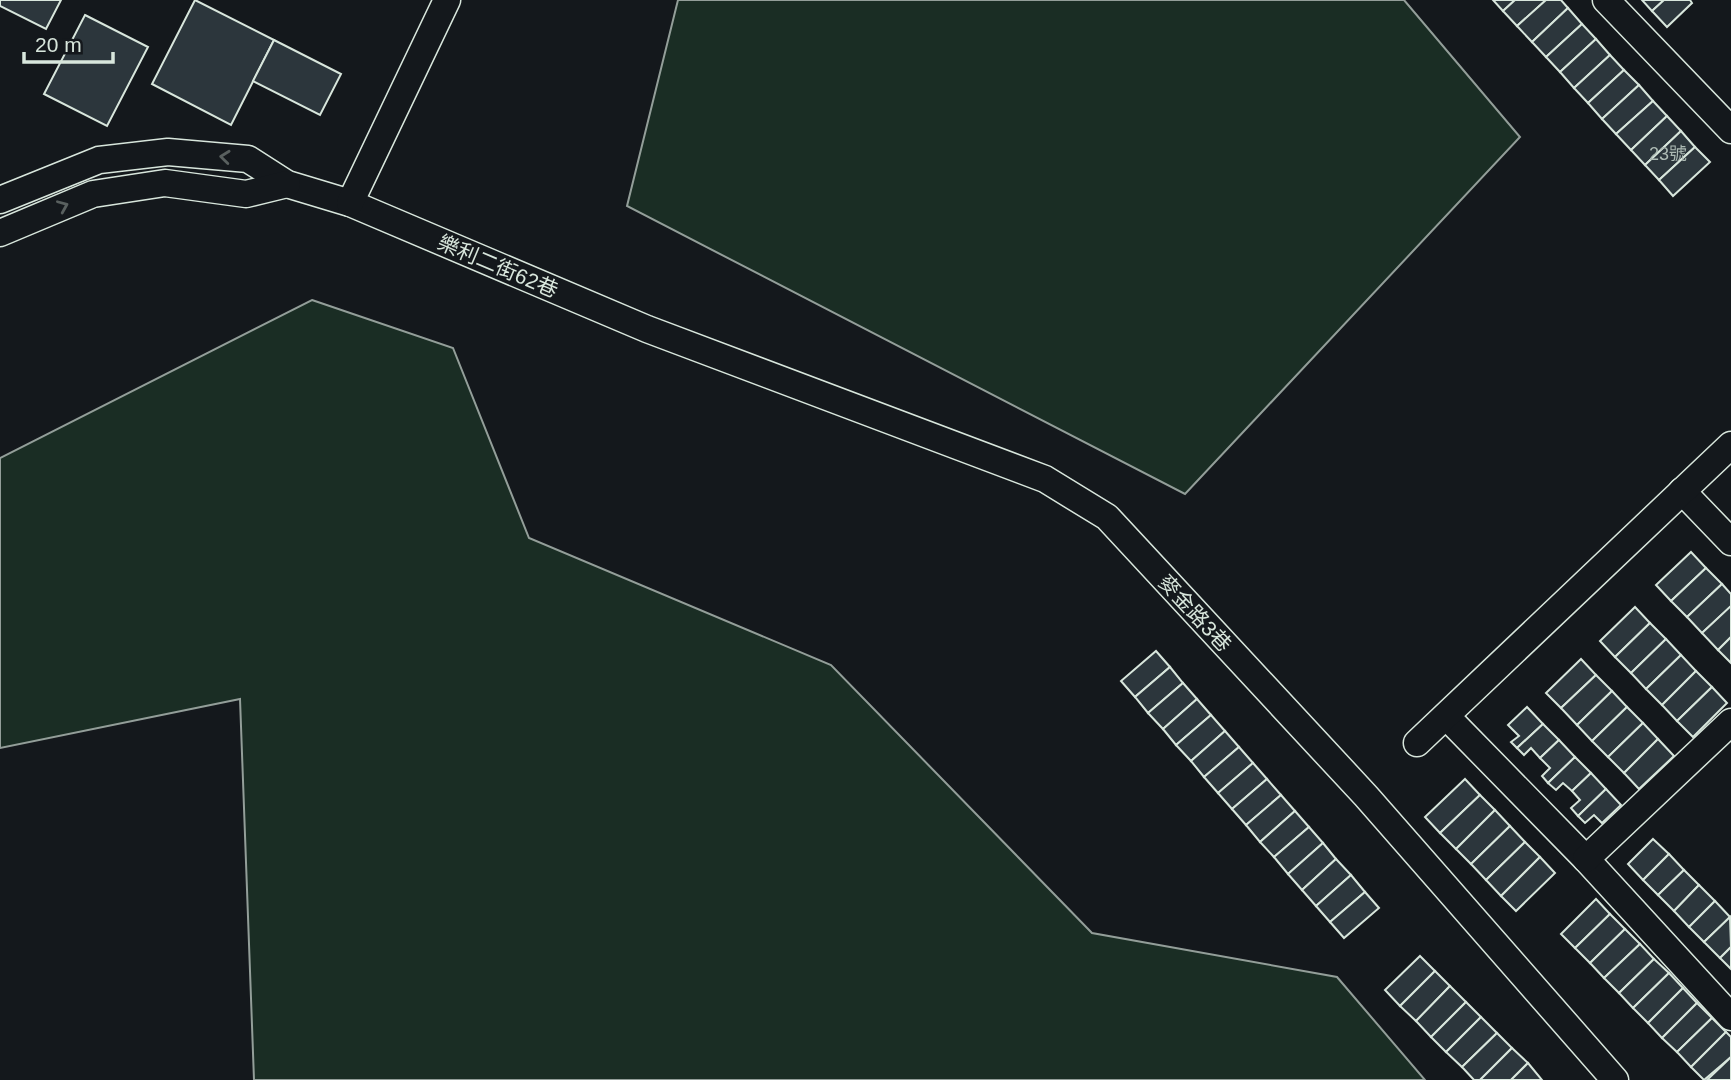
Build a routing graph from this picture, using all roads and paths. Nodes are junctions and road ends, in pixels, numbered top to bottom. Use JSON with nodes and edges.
{"nodes":[{"id":1,"x":447,"y":0,"type":"edge"},
{"id":2,"x":1606,"y":0,"type":"edge"},
{"id":3,"x":1731,"y":130,"type":"edge"},
{"id":4,"x":286,"y":184,"type":"junction"},
{"id":5,"x":0,"y":200,"type":"edge"},
{"id":6,"x":350,"y":203,"type":"junction"},
{"id":7,"x":0,"y":233,"type":"edge"},
{"id":8,"x":647,"y":329,"type":"joint"},
{"id":9,"x":1731,"y":445,"type":"edge"},
{"id":10,"x":1682,"y":491,"type":"junction"},
{"id":11,"x":1731,"y":542,"type":"edge"},
{"id":12,"x":1446,"y":716,"type":"junction"},
{"id":13,"x":1731,"y":722,"type":"edge"},
{"id":14,"x":1418,"y":743,"type":"dead end"},
{"id":15,"x":1586,"y":859,"type":"junction"},
{"id":16,"x":1731,"y":1017,"type":"edge"},
{"id":17,"x":1615,"y":1080,"type":"edge"}],
"edges":[{"from":1,"to":6,"type":"street"},
{"from":2,"to":3,"type":"street"},
{"from":4,"to":5,"type":"street","name":"樂利二街62巷","one_way":true},
{"from":4,"to":6,"type":"street","name":"樂利二街62巷"},
{"from":7,"to":4,"type":"street","one_way":true},
{"from":6,"to":8,"type":"street","name":"樂利二街62巷"},
{"from":8,"to":17,"type":"street","name":"麥金路3巷"},
{"from":9,"to":10,"type":"street"},
{"from":10,"to":11,"type":"street"},
{"from":10,"to":12,"type":"street"},
{"from":12,"to":14,"type":"street"},
{"from":12,"to":15,"type":"street"},
{"from":13,"to":15,"type":"street"},
{"from":15,"to":16,"type":"street"}]}
